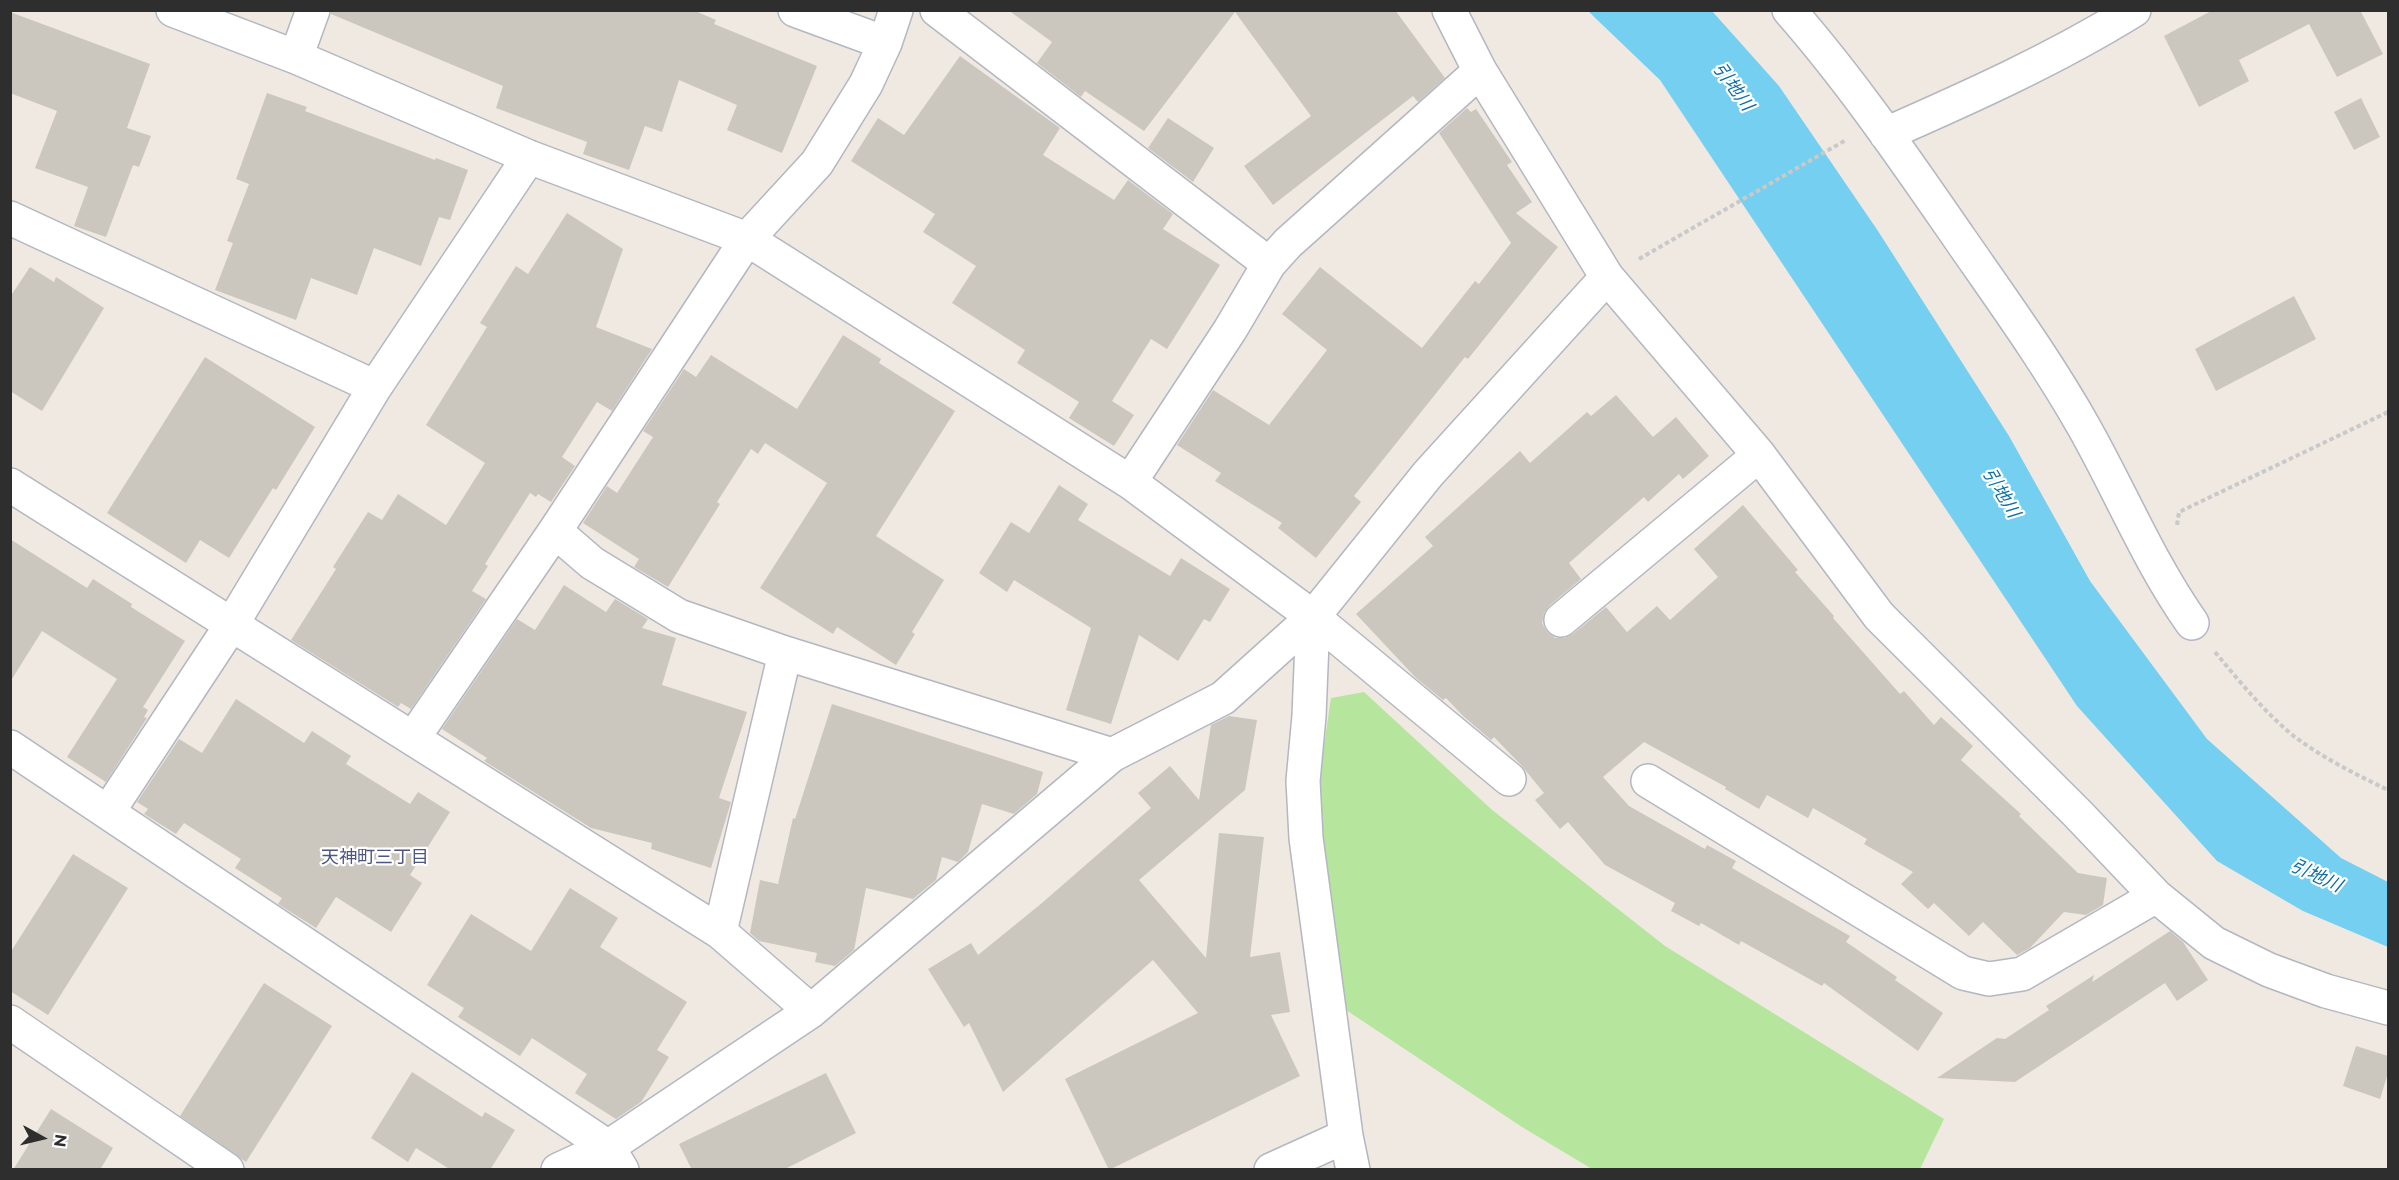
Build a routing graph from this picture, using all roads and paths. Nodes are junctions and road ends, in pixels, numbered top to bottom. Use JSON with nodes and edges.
{"nodes":[{"id":1,"x":173,"y":10,"type":"edge"},
{"id":2,"x":313,"y":10,"type":"edge"},
{"id":3,"x":795,"y":10,"type":"edge"},
{"id":4,"x":897,"y":10,"type":"edge"},
{"id":5,"x":937,"y":10,"type":"edge"},
{"id":6,"x":1449,"y":10,"type":"edge"},
{"id":7,"x":1789,"y":10,"type":"edge"},
{"id":8,"x":2134,"y":10,"type":"edge"},
{"id":9,"x":885,"y":43,"type":"junction"},
{"id":10,"x":296,"y":57,"type":"junction"},
{"id":11,"x":1480,"y":71,"type":"junction"},
{"id":12,"x":1886,"y":135,"type":"junction"},
{"id":13,"x":1853,"y":136,"type":"dead end"},
{"id":14,"x":529,"y":157,"type":"junction"},
{"id":15,"x":10,"y":218,"type":"edge"},
{"id":16,"x":747,"y":239,"type":"junction"},
{"id":17,"x":1269,"y":264,"type":"junction"},
{"id":18,"x":1607,"y":277,"type":"junction"},
{"id":19,"x":375,"y":387,"type":"junction"},
{"id":20,"x":2388,"y":412,"type":"edge"},
{"id":21,"x":1759,"y":455,"type":"junction"},
{"id":22,"x":1130,"y":482,"type":"junction"},
{"id":23,"x":10,"y":485,"type":"edge"},
{"id":24,"x":555,"y":531,"type":"junction"},
{"id":25,"x":2167,"y":588,"type":"junction"},
{"id":26,"x":1313,"y":617,"type":"junction"},
{"id":27,"x":1561,"y":620,"type":"dead end"},
{"id":28,"x":2192,"y":623,"type":"joint"},
{"id":29,"x":232,"y":624,"type":"junction"},
{"id":30,"x":785,"y":653,"type":"junction"},
{"id":31,"x":414,"y":737,"type":"junction"},
{"id":32,"x":10,"y":747,"type":"edge"},
{"id":33,"x":1112,"y":755,"type":"junction"},
{"id":34,"x":1509,"y":779,"type":"dead end"},
{"id":35,"x":1648,"y":781,"type":"dead end"},
{"id":36,"x":2388,"y":790,"type":"edge"},
{"id":37,"x":108,"y":812,"type":"junction"},
{"id":38,"x":2156,"y":896,"type":"junction"},
{"id":39,"x":720,"y":932,"type":"junction"},
{"id":40,"x":2388,"y":1008,"type":"edge"},
{"id":41,"x":811,"y":1011,"type":"junction"},
{"id":42,"x":10,"y":1022,"type":"edge"},
{"id":43,"x":1346,"y":1136,"type":"junction"},
{"id":44,"x":615,"y":1158,"type":"edge"},
{"id":45,"x":227,"y":1170,"type":"edge"},
{"id":46,"x":558,"y":1170,"type":"edge"},
{"id":47,"x":1271,"y":1170,"type":"edge"},
{"id":48,"x":1353,"y":1170,"type":"edge"}],
"edges":[{"from":1,"to":10,"type":"street"},
{"from":2,"to":10,"type":"street"},
{"from":3,"to":9,"type":"street"},
{"from":4,"to":9,"type":"street"},
{"from":5,"to":17,"type":"street"},
{"from":6,"to":11,"type":"street"},
{"from":7,"to":12,"type":"street"},
{"from":8,"to":12,"type":"street"},
{"from":9,"to":16,"type":"street"},
{"from":10,"to":14,"type":"street"},
{"from":11,"to":17,"type":"street"},
{"from":11,"to":18,"type":"street"},
{"from":12,"to":25,"type":"street"},
{"from":13,"to":18,"type":"path"},
{"from":14,"to":16,"type":"street"},
{"from":14,"to":19,"type":"street"},
{"from":15,"to":19,"type":"street"},
{"from":16,"to":22,"type":"street"},
{"from":16,"to":24,"type":"street"},
{"from":17,"to":22,"type":"street"},
{"from":18,"to":21,"type":"street"},
{"from":18,"to":26,"type":"street"},
{"from":19,"to":29,"type":"street"},
{"from":20,"to":25,"type":"path"},
{"from":21,"to":27,"type":"street"},
{"from":21,"to":38,"type":"street"},
{"from":22,"to":26,"type":"street"},
{"from":23,"to":29,"type":"street"},
{"from":24,"to":30,"type":"street"},
{"from":24,"to":31,"type":"street"},
{"from":25,"to":28,"type":"street"},
{"from":26,"to":33,"type":"street"},
{"from":26,"to":34,"type":"street"},
{"from":26,"to":43,"type":"street"},
{"from":28,"to":36,"type":"path"},
{"from":29,"to":31,"type":"street"},
{"from":29,"to":37,"type":"street"},
{"from":30,"to":33,"type":"street"},
{"from":30,"to":39,"type":"street"},
{"from":31,"to":39,"type":"street"},
{"from":32,"to":37,"type":"street"},
{"from":33,"to":41,"type":"street"},
{"from":35,"to":38,"type":"street"},
{"from":37,"to":44,"type":"street"},
{"from":38,"to":40,"type":"street"},
{"from":39,"to":41,"type":"street"},
{"from":41,"to":44,"type":"street"},
{"from":42,"to":45,"type":"street"},
{"from":43,"to":47,"type":"street"},
{"from":43,"to":48,"type":"street"},
{"from":44,"to":46,"type":"street"}]}
